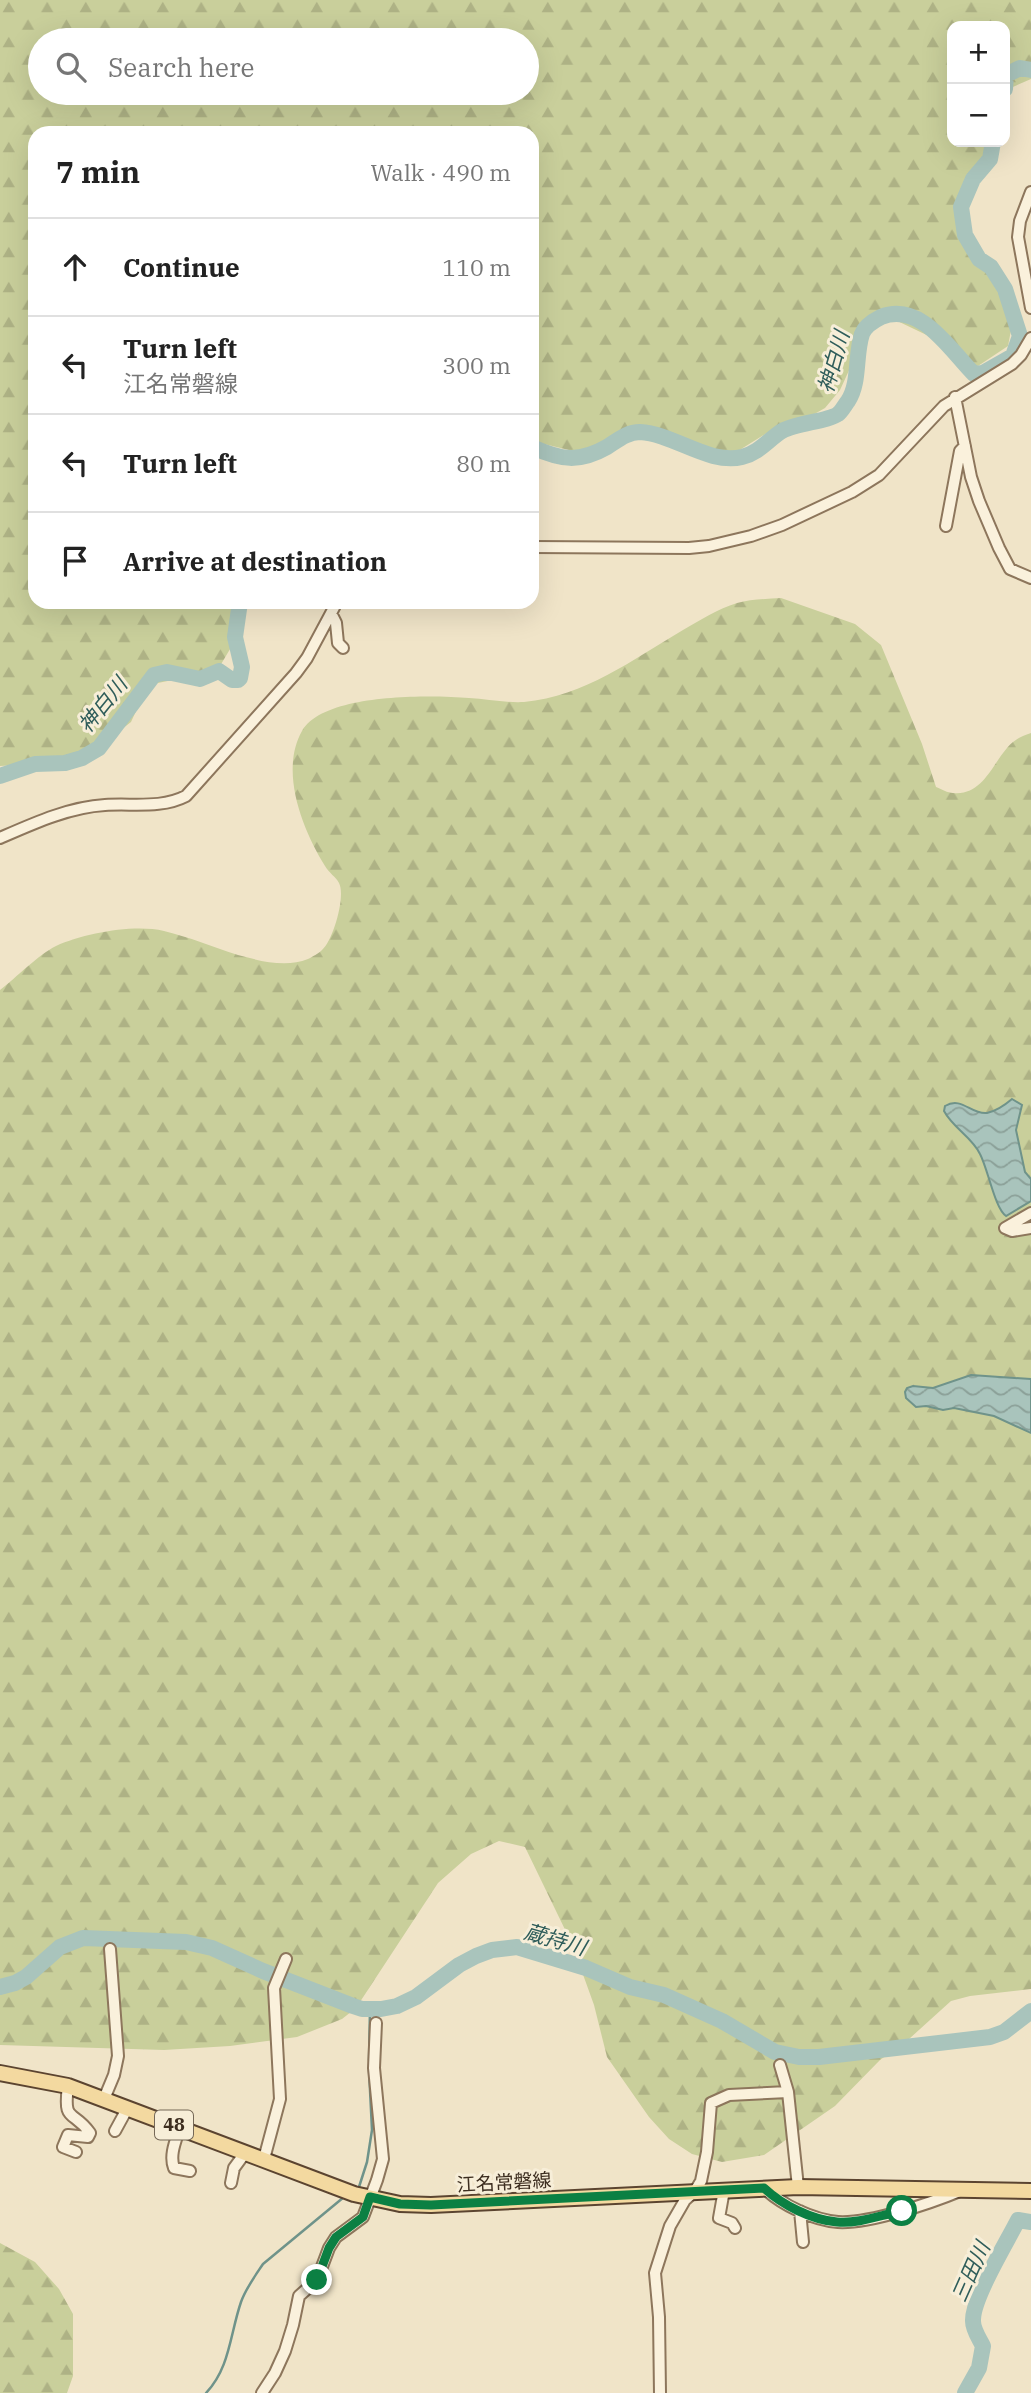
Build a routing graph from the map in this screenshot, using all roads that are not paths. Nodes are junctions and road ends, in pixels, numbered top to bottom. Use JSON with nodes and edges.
{"nodes":[{"id":1,"x":1031,"y":192,"type":"edge"},
{"id":2,"x":1031,"y":309,"type":"edge"},
{"id":3,"x":1031,"y":338,"type":"edge"},
{"id":4,"x":955,"y":397,"type":"junction"},
{"id":5,"x":965,"y":446,"type":"junction"},
{"id":6,"x":946,"y":526,"type":"dead end"},
{"id":7,"x":539,"y":547,"type":"edge"},
{"id":8,"x":1031,"y":579,"type":"edge"},
{"id":9,"x":333,"y":609,"type":"edge"},
{"id":10,"x":331,"y":613,"type":"junction"},
{"id":11,"x":343,"y":649,"type":"dead end"},
{"id":12,"x":0,"y":838,"type":"edge"},
{"id":13,"x":1031,"y":1213,"type":"edge"},
{"id":14,"x":1031,"y":1228,"type":"edge"},
{"id":15,"x":110,"y":1949,"type":"dead end"},
{"id":16,"x":286,"y":1959,"type":"dead end"},
{"id":17,"x":376,"y":2023,"type":"dead end"},
{"id":18,"x":780,"y":2065,"type":"dead end"},
{"id":19,"x":0,"y":2073,"type":"edge"},
{"id":20,"x":68,"y":2086,"type":"junction"},
{"id":21,"x":788,"y":2092,"type":"junction"},
{"id":22,"x":104,"y":2099,"type":"junction"},
{"id":23,"x":127,"y":2109,"type":"junction"},
{"id":24,"x":180,"y":2127,"type":"junction"},
{"id":25,"x":115,"y":2131,"type":"dead end"},
{"id":26,"x":76,"y":2152,"type":"dead end"},
{"id":27,"x":245,"y":2153,"type":"junction"},
{"id":28,"x":264,"y":2160,"type":"junction"},
{"id":29,"x":190,"y":2171,"type":"dead end"},
{"id":30,"x":231,"y":2183,"type":"dead end"},
{"id":31,"x":798,"y":2187,"type":"junction"},
{"id":32,"x":764,"y":2188,"type":"junction"},
{"id":33,"x":724,"y":2190,"type":"junction"},
{"id":34,"x":963,"y":2190,"type":"junction"},
{"id":35,"x":695,"y":2191,"type":"junction"},
{"id":36,"x":1031,"y":2191,"type":"edge"},
{"id":37,"x":370,"y":2197,"type":"junction"},
{"id":38,"x":800,"y":2211,"type":"junction"},
{"id":39,"x":735,"y":2228,"type":"dead end"},
{"id":40,"x":803,"y":2242,"type":"dead end"},
{"id":41,"x":261,"y":2393,"type":"edge"},
{"id":42,"x":660,"y":2393,"type":"edge"}],
"edges":[{"from":1,"to":2,"type":"street"},
{"from":3,"to":4,"type":"street"},
{"from":4,"to":5,"type":"street"},
{"from":4,"to":7,"type":"street"},
{"from":5,"to":6,"type":"street"},
{"from":5,"to":8,"type":"street"},
{"from":9,"to":10,"type":"street"},
{"from":10,"to":11,"type":"street"},
{"from":10,"to":12,"type":"street"},
{"from":13,"to":14,"type":"street"},
{"from":15,"to":22,"type":"street"},
{"from":16,"to":28,"type":"street"},
{"from":17,"to":37,"type":"street"},
{"from":18,"to":21,"type":"street"},
{"from":19,"to":20,"type":"main road","name":"江名常磐線","number":"48"},
{"from":20,"to":22,"type":"main road","name":"江名常磐線","number":"48"},
{"from":20,"to":26,"type":"street"},
{"from":21,"to":31,"type":"street"},
{"from":21,"to":35,"type":"street"},
{"from":22,"to":23,"type":"main road","name":"江名常磐線","number":"48"},
{"from":23,"to":24,"type":"main road","name":"江名常磐線","number":"48"},
{"from":23,"to":25,"type":"street"},
{"from":24,"to":27,"type":"main road","name":"江名常磐線","number":"48"},
{"from":24,"to":29,"type":"street"},
{"from":27,"to":28,"type":"main road","name":"江名常磐線","number":"48"},
{"from":27,"to":30,"type":"street"},
{"from":28,"to":37,"type":"main road","name":"江名常磐線","number":"48"},
{"from":31,"to":32,"type":"main road","name":"江名常磐線","number":"48"},
{"from":31,"to":34,"type":"main road","name":"江名常磐線","number":"48"},
{"from":32,"to":33,"type":"main road","name":"江名常磐線","number":"48"},
{"from":32,"to":38,"type":"street"},
{"from":33,"to":35,"type":"main road","name":"江名常磐線","number":"48"},
{"from":33,"to":39,"type":"street"},
{"from":34,"to":36,"type":"main road","name":"江名常磐線","number":"48"},
{"from":34,"to":38,"type":"street"},
{"from":35,"to":37,"type":"main road","name":"江名常磐線","number":"48"},
{"from":35,"to":42,"type":"street"},
{"from":37,"to":41,"type":"street"},
{"from":38,"to":40,"type":"street"}]}
